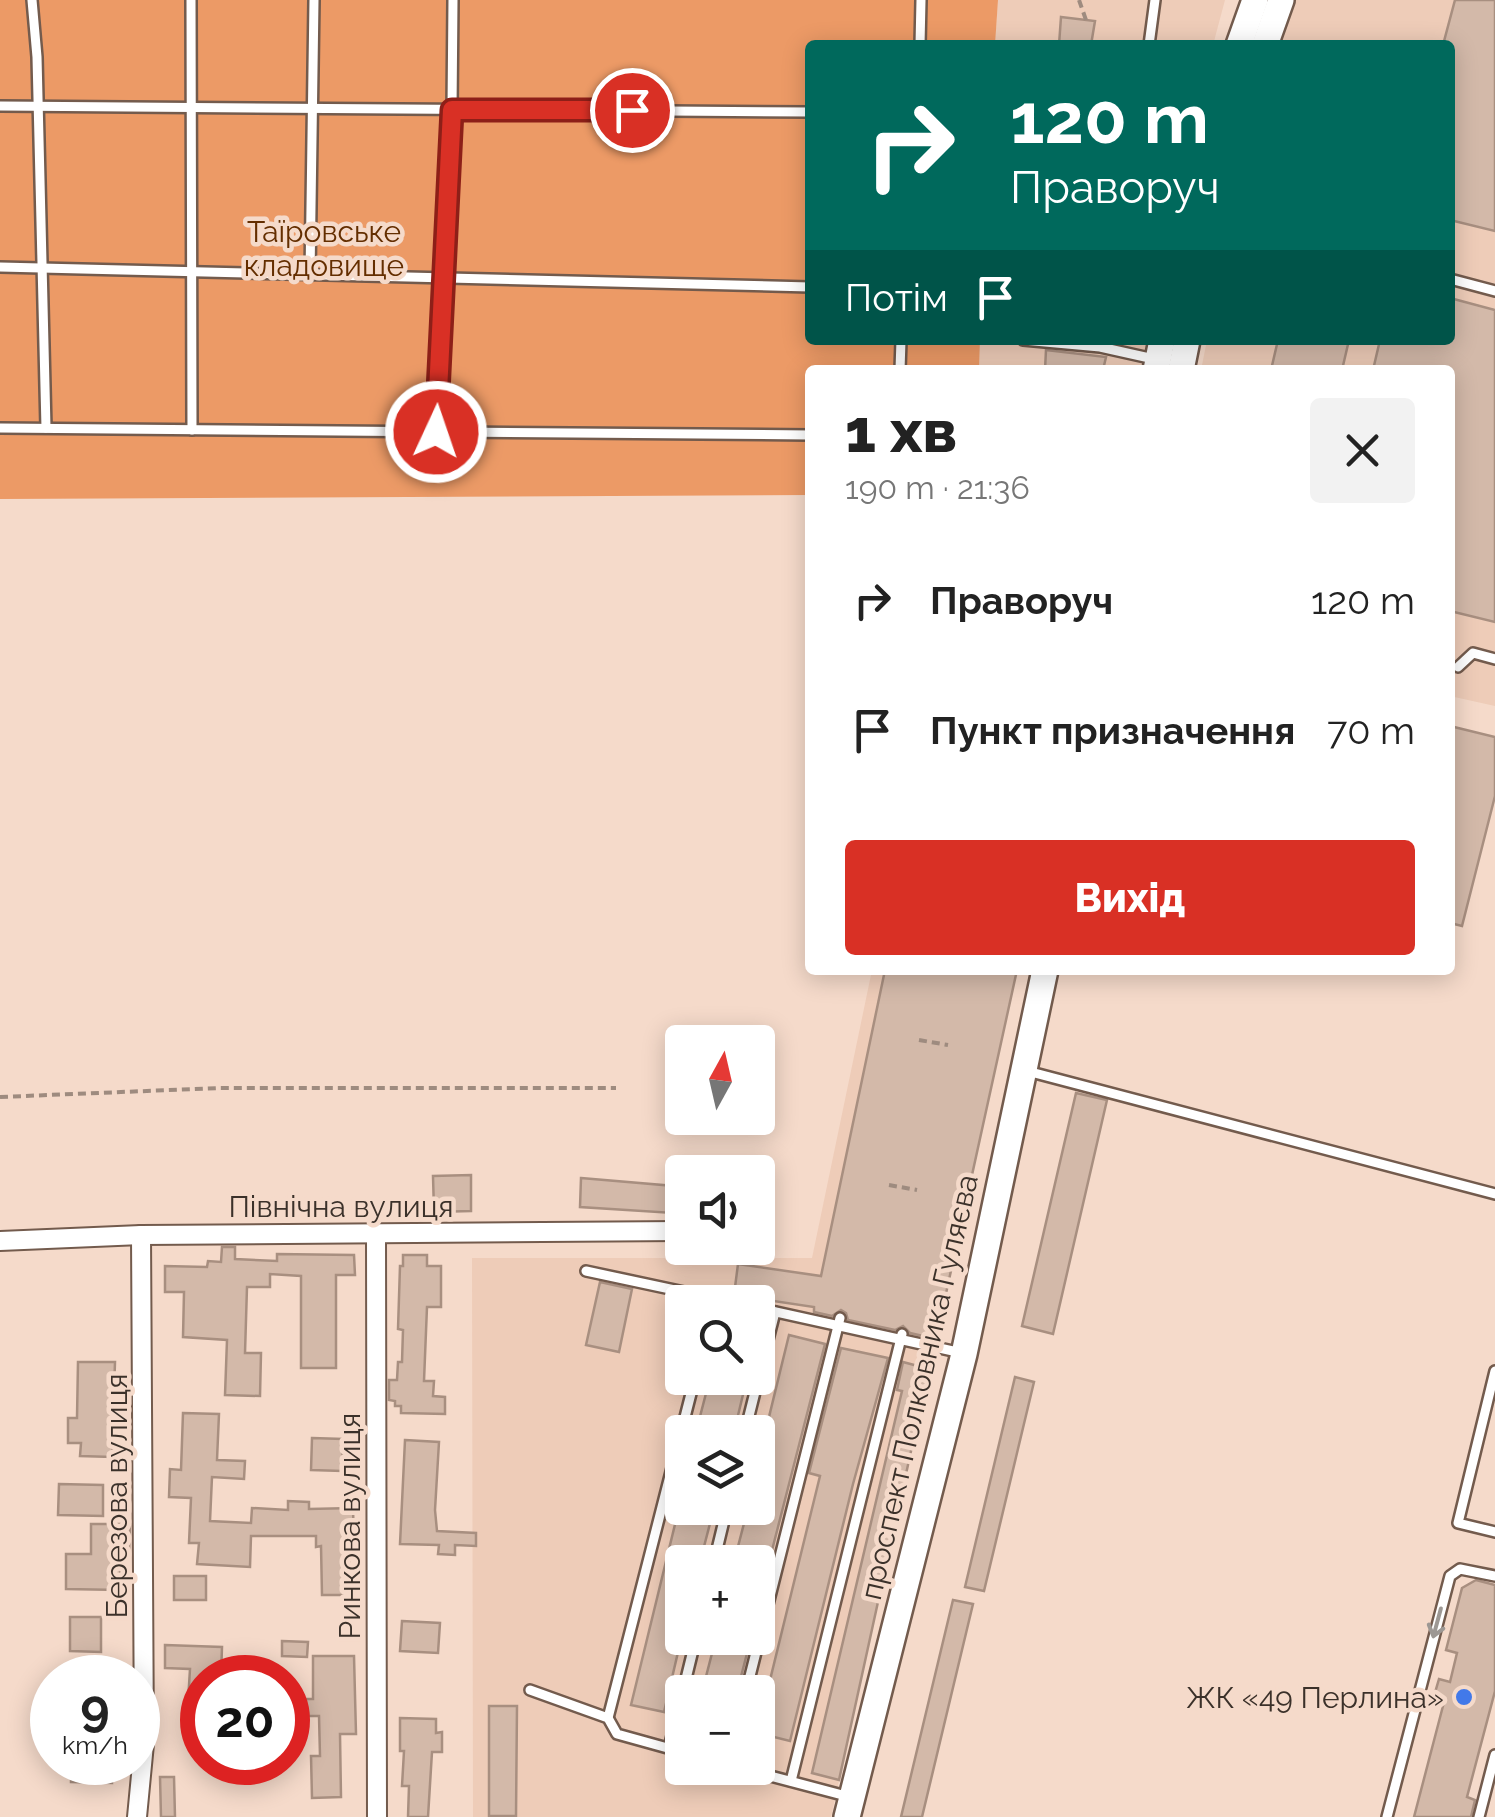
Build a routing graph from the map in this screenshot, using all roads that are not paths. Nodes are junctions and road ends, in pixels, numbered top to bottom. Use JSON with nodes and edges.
{"nodes":[{"id":1,"x":32,"y":0,"type":"edge"},
{"id":2,"x":191,"y":0,"type":"edge"},
{"id":3,"x":314,"y":0,"type":"edge"},
{"id":4,"x":454,"y":0,"type":"edge"},
{"id":5,"x":921,"y":0,"type":"edge"},
{"id":6,"x":1155,"y":0,"type":"edge"},
{"id":7,"x":1255,"y":0,"type":"edge"},
{"id":8,"x":1281,"y":0,"type":"edge"},
{"id":9,"x":920,"y":40,"type":"edge"},
{"id":10,"x":1149,"y":40,"type":"edge"},
{"id":11,"x":1240,"y":40,"type":"edge"},
{"id":12,"x":1267,"y":40,"type":"edge"},
{"id":13,"x":0,"y":106,"type":"edge"},
{"id":14,"x":38,"y":107,"type":"junction"},
{"id":15,"x":192,"y":108,"type":"junction"},
{"id":16,"x":315,"y":109,"type":"junction"},
{"id":17,"x":452,"y":110,"type":"junction"},
{"id":18,"x":805,"y":112,"type":"edge"},
{"id":19,"x":0,"y":268,"type":"edge"},
{"id":20,"x":44,"y":269,"type":"junction"},
{"id":21,"x":193,"y":273,"type":"junction"},
{"id":22,"x":310,"y":276,"type":"junction"},
{"id":23,"x":444,"y":278,"type":"junction"},
{"id":24,"x":1455,"y":280,"type":"edge"},
{"id":25,"x":805,"y":287,"type":"edge"},
{"id":26,"x":1495,"y":291,"type":"edge"},
{"id":27,"x":1104,"y":345,"type":"edge"},
{"id":28,"x":1164,"y":360,"type":"edge"},
{"id":29,"x":0,"y":428,"type":"edge"},
{"id":30,"x":46,"y":428,"type":"junction"},
{"id":31,"x":192,"y":430,"type":"junction"},
{"id":32,"x":436,"y":432,"type":"junction"},
{"id":33,"x":805,"y":435,"type":"edge"},
{"id":34,"x":1495,"y":658,"type":"edge"},
{"id":35,"x":1458,"y":667,"type":"dead end"},
{"id":36,"x":1045,"y":975,"type":"edge"},
{"id":37,"x":1024,"y":1070,"type":"junction"},
{"id":38,"x":1495,"y":1194,"type":"edge"},
{"id":39,"x":665,"y":1231,"type":"edge"},
{"id":40,"x":376,"y":1234,"type":"junction"},
{"id":41,"x":141,"y":1235,"type":"junction"},
{"id":42,"x":0,"y":1241,"type":"edge"},
{"id":43,"x":586,"y":1271,"type":"dead end"},
{"id":44,"x":665,"y":1289,"type":"edge"},
{"id":45,"x":775,"y":1312,"type":"edge"},
{"id":46,"x":839,"y":1322,"type":"junction"},
{"id":47,"x":902,"y":1337,"type":"junction"},
{"id":48,"x":964,"y":1354,"type":"junction"},
{"id":49,"x":1495,"y":1371,"type":"edge"},
{"id":50,"x":691,"y":1395,"type":"edge"},
{"id":51,"x":1495,"y":1532,"type":"edge"},
{"id":52,"x":1495,"y":1576,"type":"edge"},
{"id":53,"x":750,"y":1675,"type":"edge"},
{"id":54,"x":530,"y":1690,"type":"dead end"},
{"id":55,"x":608,"y":1718,"type":"junction"},
{"id":56,"x":665,"y":1747,"type":"edge"},
{"id":57,"x":1495,"y":1755,"type":"edge"},
{"id":58,"x":775,"y":1777,"type":"edge"},
{"id":59,"x":791,"y":1781,"type":"junction"},
{"id":60,"x":850,"y":1808,"type":"edge"},
{"id":61,"x":137,"y":1817,"type":"edge"},
{"id":62,"x":377,"y":1817,"type":"edge"},
{"id":63,"x":1387,"y":1817,"type":"edge"},
{"id":64,"x":1479,"y":1817,"type":"edge"}],
"edges":[{"from":1,"to":14,"type":"lane"},
{"from":2,"to":15,"type":"lane"},
{"from":3,"to":16,"type":"lane"},
{"from":4,"to":17,"type":"lane"},
{"from":5,"to":9,"type":"lane"},
{"from":6,"to":10,"type":"lane"},
{"from":7,"to":11,"type":"main road"},
{"from":8,"to":12,"type":"main road"},
{"from":13,"to":14,"type":"lane"},
{"from":14,"to":15,"type":"lane"},
{"from":14,"to":20,"type":"lane"},
{"from":15,"to":16,"type":"lane"},
{"from":15,"to":21,"type":"lane"},
{"from":16,"to":17,"type":"lane"},
{"from":16,"to":22,"type":"lane"},
{"from":17,"to":18,"type":"lane"},
{"from":17,"to":23,"type":"lane"},
{"from":19,"to":20,"type":"lane"},
{"from":20,"to":21,"type":"lane"},
{"from":20,"to":30,"type":"lane"},
{"from":21,"to":22,"type":"lane"},
{"from":21,"to":31,"type":"lane"},
{"from":22,"to":23,"type":"lane"},
{"from":23,"to":25,"type":"lane"},
{"from":23,"to":32,"type":"lane"},
{"from":24,"to":26,"type":"lane"},
{"from":27,"to":28,"type":"lane"},
{"from":29,"to":30,"type":"lane"},
{"from":30,"to":31,"type":"lane"},
{"from":31,"to":32,"type":"lane"},
{"from":32,"to":33,"type":"lane"},
{"from":34,"to":35,"type":"lane"},
{"from":36,"to":37,"type":"main road","name":"проспект Полковника Гуляєва"},
{"from":37,"to":38,"type":"lane"},
{"from":37,"to":48,"type":"main road","name":"проспект Полковника Гуляєва"},
{"from":39,"to":40,"type":"street","name":"Північна вулиця"},
{"from":40,"to":41,"type":"street","name":"Північна вулиця"},
{"from":40,"to":62,"type":"street","name":"Ринкова вулиця"},
{"from":41,"to":42,"type":"street","name":"Північна вулиця"},
{"from":41,"to":61,"type":"street","name":"Березова вулиця"},
{"from":43,"to":44,"type":"lane"},
{"from":45,"to":46,"type":"lane"},
{"from":46,"to":47,"type":"lane"},
{"from":46,"to":53,"type":"lane"},
{"from":47,"to":48,"type":"lane"},
{"from":47,"to":59,"type":"lane"},
{"from":48,"to":60,"type":"main road","name":"проспект Полковника Гуляєва"},
{"from":49,"to":51,"type":"lane"},
{"from":50,"to":55,"type":"lane"},
{"from":52,"to":63,"type":"lane","one_way":true},
{"from":54,"to":55,"type":"lane"},
{"from":55,"to":56,"type":"lane"},
{"from":57,"to":64,"type":"lane"},
{"from":58,"to":59,"type":"lane"},
{"from":59,"to":60,"type":"lane"}]}
